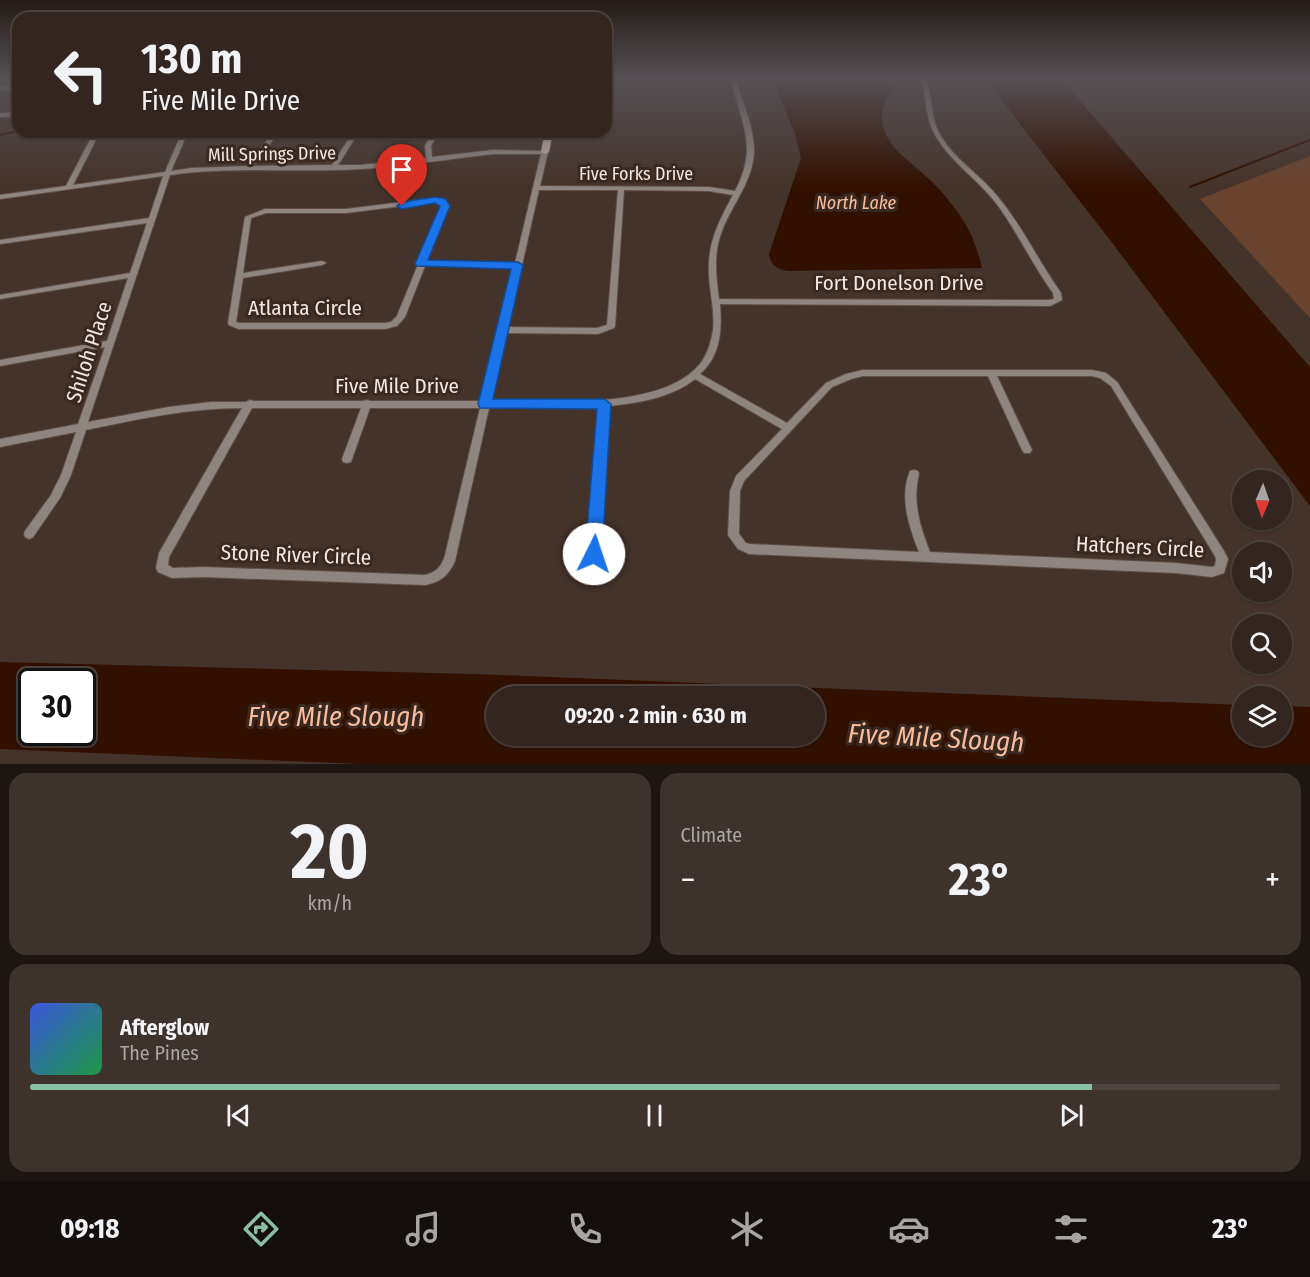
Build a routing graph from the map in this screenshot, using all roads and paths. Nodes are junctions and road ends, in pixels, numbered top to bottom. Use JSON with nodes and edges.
{"nodes":[{"id":1,"x":743,"y":115,"type":"edge"},
{"id":2,"x":928,"y":115,"type":"edge"},
{"id":3,"x":94,"y":138,"type":"edge"},
{"id":4,"x":182,"y":138,"type":"edge"},
{"id":5,"x":272,"y":138,"type":"edge"},
{"id":6,"x":352,"y":138,"type":"edge"},
{"id":7,"x":432,"y":138,"type":"edge"},
{"id":8,"x":548,"y":138,"type":"edge"},
{"id":9,"x":544,"y":152,"type":"junction"},
{"id":10,"x":429,"y":159,"type":"junction"},
{"id":11,"x":249,"y":168,"type":"junction"},
{"id":12,"x":333,"y":168,"type":"junction"},
{"id":13,"x":167,"y":174,"type":"junction"},
{"id":14,"x":69,"y":187,"type":"junction"},
{"id":15,"x":536,"y":188,"type":"junction"},
{"id":16,"x":621,"y":189,"type":"junction"},
{"id":17,"x":736,"y":193,"type":"junction"},
{"id":18,"x":0,"y":196,"type":"edge"},
{"id":19,"x":151,"y":220,"type":"junction"},
{"id":20,"x":0,"y":242,"type":"edge"},
{"id":21,"x":322,"y":262,"type":"dead end"},
{"id":22,"x":421,"y":264,"type":"junction"},
{"id":23,"x":518,"y":265,"type":"junction"},
{"id":24,"x":133,"y":275,"type":"junction"},
{"id":25,"x":240,"y":276,"type":"junction"},
{"id":26,"x":0,"y":297,"type":"edge"},
{"id":27,"x":715,"y":301,"type":"junction"},
{"id":28,"x":502,"y":330,"type":"junction"},
{"id":29,"x":111,"y":343,"type":"junction"},
{"id":30,"x":0,"y":363,"type":"edge"},
{"id":31,"x":991,"y":373,"type":"junction"},
{"id":32,"x":694,"y":374,"type":"junction"},
{"id":33,"x":250,"y":403,"type":"junction"},
{"id":34,"x":367,"y":403,"type":"junction"},
{"id":35,"x":485,"y":404,"type":"junction"},
{"id":36,"x":604,"y":404,"type":"junction"},
{"id":37,"x":83,"y":427,"type":"junction"},
{"id":38,"x":788,"y":428,"type":"junction"},
{"id":39,"x":0,"y":444,"type":"edge"},
{"id":40,"x":1027,"y":450,"type":"dead end"},
{"id":41,"x":347,"y":459,"type":"dead end"},
{"id":42,"x":914,"y":474,"type":"dead end"},
{"id":43,"x":29,"y":534,"type":"dead end"},
{"id":44,"x":594,"y":554,"type":"dead end"},
{"id":45,"x":926,"y":556,"type":"junction"}],
"edges":[{"from":1,"to":17,"type":"street","name":"Five Mile Drive"},
{"from":2,"to":27,"type":"street","name":"Fort Donelson Drive"},
{"from":3,"to":14,"type":"street"},
{"from":4,"to":13,"type":"street","name":"Shiloh Place"},
{"from":5,"to":11,"type":"street"},
{"from":6,"to":12,"type":"street"},
{"from":7,"to":10,"type":"street"},
{"from":8,"to":9,"type":"street"},
{"from":9,"to":10,"type":"street","name":"Mill Springs Drive"},
{"from":9,"to":15,"type":"street"},
{"from":10,"to":12,"type":"street","name":"Mill Springs Drive"},
{"from":11,"to":12,"type":"street","name":"Mill Springs Drive"},
{"from":11,"to":13,"type":"street","name":"Mill Springs Drive"},
{"from":13,"to":14,"type":"street","name":"Mill Springs Drive"},
{"from":13,"to":19,"type":"street","name":"Shiloh Place"},
{"from":14,"to":18,"type":"street","name":"Mill Springs Drive"},
{"from":15,"to":16,"type":"street","name":"Five Forks Drive"},
{"from":15,"to":23,"type":"street"},
{"from":16,"to":17,"type":"street","name":"Five Forks Drive"},
{"from":16,"to":28,"type":"street"},
{"from":17,"to":27,"type":"street","name":"Five Mile Drive"},
{"from":19,"to":20,"type":"street"},
{"from":19,"to":24,"type":"street","name":"Shiloh Place"},
{"from":21,"to":25,"type":"street"},
{"from":22,"to":23,"type":"street"},
{"from":22,"to":25,"type":"street","name":"Atlanta Circle"},
{"from":22,"to":25,"type":"street","name":"Atlanta Circle"},
{"from":23,"to":28,"type":"street"},
{"from":24,"to":26,"type":"street"},
{"from":24,"to":29,"type":"street","name":"Shiloh Place"},
{"from":27,"to":32,"type":"street","name":"Five Mile Drive"},
{"from":28,"to":35,"type":"street"},
{"from":29,"to":30,"type":"street"},
{"from":29,"to":37,"type":"street","name":"Shiloh Place"},
{"from":31,"to":38,"type":"street","name":"Hatchers Circle"},
{"from":31,"to":40,"type":"street"},
{"from":31,"to":45,"type":"street","name":"Hatchers Circle"},
{"from":32,"to":36,"type":"street","name":"Five Mile Drive"},
{"from":32,"to":38,"type":"street"},
{"from":33,"to":34,"type":"street","name":"Five Mile Drive"},
{"from":33,"to":35,"type":"street","name":"Stone River Circle"},
{"from":33,"to":37,"type":"street","name":"Five Mile Drive"},
{"from":34,"to":35,"type":"street","name":"Five Mile Drive"},
{"from":34,"to":41,"type":"street"},
{"from":35,"to":36,"type":"street","name":"Five Mile Drive"},
{"from":36,"to":44,"type":"street"},
{"from":37,"to":39,"type":"street","name":"Five Mile Drive"},
{"from":37,"to":43,"type":"street","name":"Shiloh Place"},
{"from":38,"to":45,"type":"street","name":"Hatchers Circle"},
{"from":42,"to":45,"type":"street"}]}
